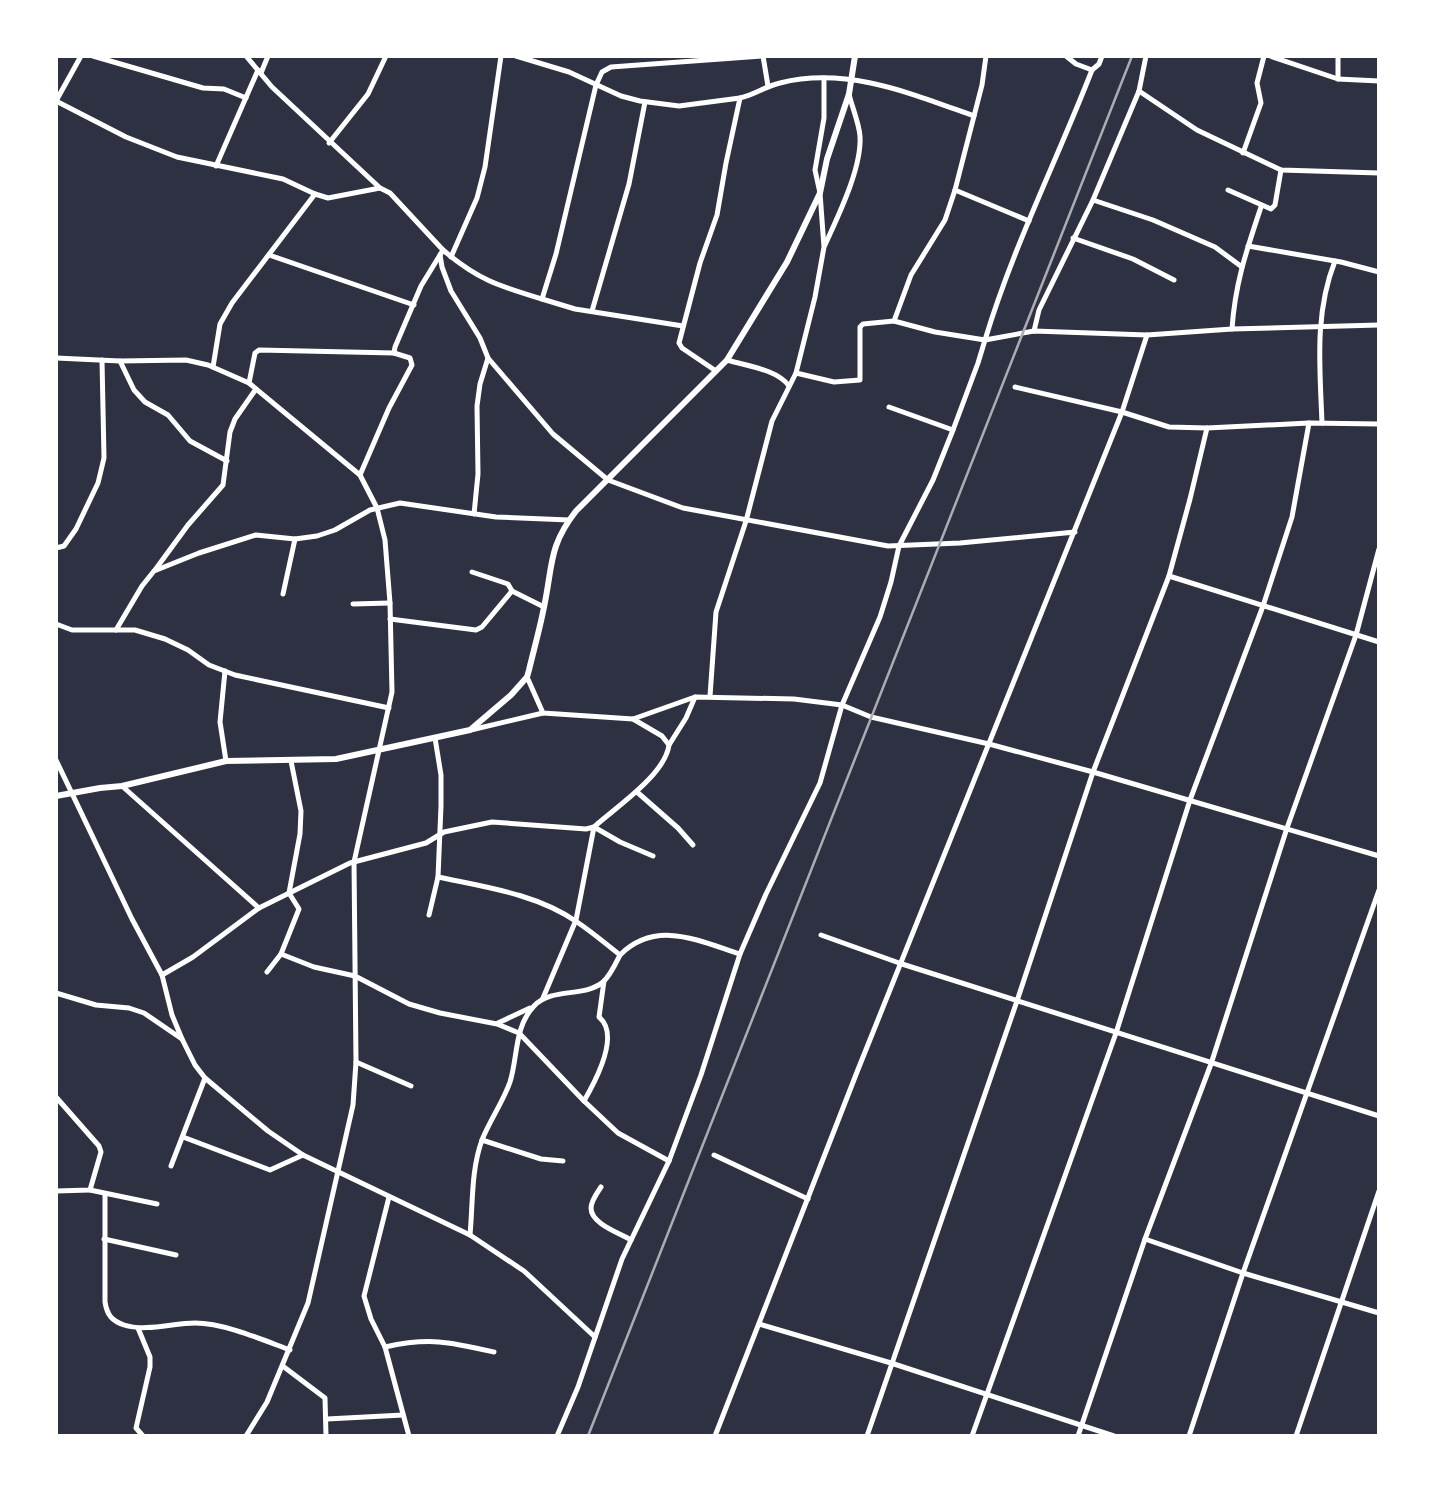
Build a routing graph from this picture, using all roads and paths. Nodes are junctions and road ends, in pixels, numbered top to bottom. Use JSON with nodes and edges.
{"nodes":[{"id":1,"x":81,"y":56,"type":"edge"},
{"id":2,"x":93,"y":56,"type":"edge"},
{"id":3,"x":246,"y":56,"type":"edge"},
{"id":4,"x":268,"y":56,"type":"edge"},
{"id":5,"x":386,"y":56,"type":"edge"},
{"id":6,"x":501,"y":56,"type":"edge"},
{"id":7,"x":516,"y":56,"type":"edge"},
{"id":8,"x":763,"y":56,"type":"edge"},
{"id":9,"x":855,"y":56,"type":"edge"},
{"id":10,"x":986,"y":56,"type":"edge"},
{"id":11,"x":1066,"y":56,"type":"edge"},
{"id":12,"x":1102,"y":56,"type":"edge"},
{"id":13,"x":1146,"y":56,"type":"edge"},
{"id":14,"x":1264,"y":56,"type":"edge"},
{"id":15,"x":1270,"y":56,"type":"edge"},
{"id":16,"x":1338,"y":56,"type":"edge"},
{"id":17,"x":1092,"y":70,"type":"junction"},
{"id":18,"x":260,"y":72,"type":"junction"},
{"id":19,"x":824,"y":78,"type":"junction"},
{"id":20,"x":852,"y":78,"type":"junction"},
{"id":21,"x":1338,"y":79,"type":"junction"},
{"id":22,"x":1379,"y":81,"type":"edge"},
{"id":23,"x":596,"y":85,"type":"junction"},
{"id":24,"x":768,"y":86,"type":"junction"},
{"id":25,"x":1139,"y":91,"type":"junction"},
{"id":26,"x":849,"y":94,"type":"junction"},
{"id":27,"x":246,"y":98,"type":"junction"},
{"id":28,"x":740,"y":99,"type":"junction"},
{"id":29,"x":56,"y":101,"type":"edge"},
{"id":30,"x":645,"y":102,"type":"junction"},
{"id":31,"x":974,"y":116,"type":"junction"},
{"id":32,"x":330,"y":143,"type":"junction"},
{"id":33,"x":1243,"y":153,"type":"junction"},
{"id":34,"x":216,"y":166,"type":"junction"},
{"id":35,"x":1281,"y":170,"type":"junction"},
{"id":36,"x":1379,"y":173,"type":"edge"},
{"id":37,"x":380,"y":188,"type":"junction"},
{"id":38,"x":955,"y":190,"type":"junction"},
{"id":39,"x":1228,"y":190,"type":"dead end"},
{"id":40,"x":820,"y":193,"type":"junction"},
{"id":41,"x":315,"y":194,"type":"junction"},
{"id":42,"x":1093,"y":200,"type":"junction"},
{"id":43,"x":1261,"y":206,"type":"junction"},
{"id":44,"x":1030,"y":221,"type":"junction"},
{"id":45,"x":1073,"y":238,"type":"junction"},
{"id":46,"x":1248,"y":246,"type":"junction"},
{"id":47,"x":824,"y":247,"type":"junction"},
{"id":48,"x":442,"y":252,"type":"junction"},
{"id":49,"x":269,"y":255,"type":"junction"},
{"id":50,"x":451,"y":257,"type":"junction"},
{"id":51,"x":1335,"y":261,"type":"junction"},
{"id":52,"x":1242,"y":267,"type":"junction"},
{"id":53,"x":1379,"y":272,"type":"edge"},
{"id":54,"x":1174,"y":280,"type":"dead end"},
{"id":55,"x":542,"y":299,"type":"junction"},
{"id":56,"x":414,"y":304,"type":"junction"},
{"id":57,"x":592,"y":311,"type":"junction"},
{"id":58,"x":894,"y":321,"type":"junction"},
{"id":59,"x":1379,"y":325,"type":"edge"},
{"id":60,"x":683,"y":326,"type":"junction"},
{"id":61,"x":1319,"y":327,"type":"junction"},
{"id":62,"x":1232,"y":329,"type":"junction"},
{"id":63,"x":1034,"y":331,"type":"junction"},
{"id":64,"x":1147,"y":335,"type":"junction"},
{"id":65,"x":985,"y":340,"type":"junction"},
{"id":66,"x":394,"y":353,"type":"junction"},
{"id":67,"x":56,"y":358,"type":"edge"},
{"id":68,"x":488,"y":358,"type":"junction"},
{"id":69,"x":102,"y":360,"type":"junction"},
{"id":70,"x":120,"y":360,"type":"junction"},
{"id":71,"x":727,"y":360,"type":"junction"},
{"id":72,"x":213,"y":367,"type":"junction"},
{"id":73,"x":716,"y":371,"type":"junction"},
{"id":74,"x":796,"y":373,"type":"junction"},
{"id":75,"x":249,"y":383,"type":"junction"},
{"id":76,"x":789,"y":386,"type":"junction"},
{"id":77,"x":1014,"y":387,"type":"dead end"},
{"id":78,"x":256,"y":389,"type":"junction"},
{"id":79,"x":888,"y":407,"type":"dead end"},
{"id":80,"x":1122,"y":412,"type":"junction"},
{"id":81,"x":1309,"y":423,"type":"junction"},
{"id":82,"x":1322,"y":423,"type":"junction"},
{"id":83,"x":1379,"y":424,"type":"edge"},
{"id":84,"x":1207,"y":428,"type":"junction"},
{"id":85,"x":953,"y":430,"type":"junction"},
{"id":86,"x":227,"y":461,"type":"junction"},
{"id":87,"x":360,"y":475,"type":"junction"},
{"id":88,"x":608,"y":480,"type":"junction"},
{"id":89,"x":377,"y":508,"type":"junction"},
{"id":90,"x":474,"y":514,"type":"junction"},
{"id":91,"x":569,"y":520,"type":"junction"},
{"id":92,"x":746,"y":521,"type":"junction"},
{"id":93,"x":1074,"y":532,"type":"junction"},
{"id":94,"x":295,"y":539,"type":"junction"},
{"id":95,"x":899,"y":546,"type":"junction"},
{"id":96,"x":56,"y":548,"type":"edge"},
{"id":97,"x":1379,"y":549,"type":"edge"},
{"id":98,"x":154,"y":571,"type":"junction"},
{"id":99,"x":472,"y":572,"type":"dead end"},
{"id":100,"x":1169,"y":576,"type":"junction"},
{"id":101,"x":512,"y":591,"type":"junction"},
{"id":102,"x":283,"y":594,"type":"dead end"},
{"id":103,"x":390,"y":603,"type":"junction"},
{"id":104,"x":353,"y":604,"type":"dead end"},
{"id":105,"x":1263,"y":606,"type":"junction"},
{"id":106,"x":544,"y":607,"type":"junction"},
{"id":107,"x":390,"y":618,"type":"junction"},
{"id":108,"x":56,"y":624,"type":"edge"},
{"id":109,"x":116,"y":630,"type":"junction"},
{"id":110,"x":1356,"y":635,"type":"junction"},
{"id":111,"x":1379,"y":642,"type":"edge"},
{"id":112,"x":225,"y":671,"type":"junction"},
{"id":113,"x":527,"y":677,"type":"junction"},
{"id":114,"x":695,"y":696,"type":"junction"},
{"id":115,"x":710,"y":696,"type":"junction"},
{"id":116,"x":842,"y":705,"type":"junction"},
{"id":117,"x":389,"y":708,"type":"junction"},
{"id":118,"x":543,"y":713,"type":"junction"},
{"id":119,"x":633,"y":719,"type":"junction"},
{"id":120,"x":470,"y":730,"type":"junction"},
{"id":121,"x":435,"y":738,"type":"junction"},
{"id":122,"x":989,"y":744,"type":"junction"},
{"id":123,"x":669,"y":745,"type":"junction"},
{"id":124,"x":380,"y":749,"type":"junction"},
{"id":125,"x":56,"y":760,"type":"edge"},
{"id":126,"x":226,"y":761,"type":"junction"},
{"id":127,"x":291,"y":761,"type":"junction"},
{"id":128,"x":1093,"y":772,"type":"junction"},
{"id":129,"x":122,"y":786,"type":"junction"},
{"id":130,"x":637,"y":792,"type":"junction"},
{"id":131,"x":72,"y":793,"type":"junction"},
{"id":132,"x":56,"y":796,"type":"edge"},
{"id":133,"x":1190,"y":800,"type":"junction"},
{"id":134,"x":594,"y":827,"type":"junction"},
{"id":135,"x":1287,"y":828,"type":"junction"},
{"id":136,"x":439,"y":834,"type":"junction"},
{"id":137,"x":693,"y":845,"type":"dead end"},
{"id":138,"x":653,"y":856,"type":"dead end"},
{"id":139,"x":1379,"y":856,"type":"edge"},
{"id":140,"x":354,"y":862,"type":"junction"},
{"id":141,"x":438,"y":877,"type":"junction"},
{"id":142,"x":1379,"y":890,"type":"edge"},
{"id":143,"x":289,"y":893,"type":"junction"},
{"id":144,"x":260,"y":908,"type":"junction"},
{"id":145,"x":429,"y":915,"type":"dead end"},
{"id":146,"x":576,"y":920,"type":"junction"},
{"id":147,"x":821,"y":935,"type":"dead end"},
{"id":148,"x":281,"y":954,"type":"junction"},
{"id":149,"x":740,"y":954,"type":"junction"},
{"id":150,"x":620,"y":955,"type":"junction"},
{"id":151,"x":902,"y":964,"type":"junction"},
{"id":152,"x":267,"y":972,"type":"dead end"},
{"id":153,"x":162,"y":975,"type":"junction"},
{"id":154,"x":355,"y":976,"type":"junction"},
{"id":155,"x":604,"y":981,"type":"junction"},
{"id":156,"x":56,"y":993,"type":"edge"},
{"id":157,"x":543,"y":998,"type":"junction"},
{"id":158,"x":1017,"y":1001,"type":"junction"},
{"id":159,"x":533,"y":1007,"type":"junction"},
{"id":160,"x":497,"y":1024,"type":"junction"},
{"id":161,"x":519,"y":1033,"type":"junction"},
{"id":162,"x":1116,"y":1033,"type":"junction"},
{"id":163,"x":182,"y":1039,"type":"junction"},
{"id":164,"x":356,"y":1062,"type":"junction"},
{"id":165,"x":1210,"y":1064,"type":"junction"},
{"id":166,"x":205,"y":1078,"type":"junction"},
{"id":167,"x":411,"y":1086,"type":"dead end"},
{"id":168,"x":1308,"y":1093,"type":"junction"},
{"id":169,"x":56,"y":1097,"type":"edge"},
{"id":170,"x":584,"y":1101,"type":"junction"},
{"id":171,"x":1379,"y":1116,"type":"edge"},
{"id":172,"x":183,"y":1137,"type":"junction"},
{"id":173,"x":482,"y":1140,"type":"junction"},
{"id":174,"x":303,"y":1155,"type":"junction"},
{"id":175,"x":714,"y":1155,"type":"dead end"},
{"id":176,"x":563,"y":1161,"type":"dead end"},
{"id":177,"x":669,"y":1161,"type":"junction"},
{"id":178,"x":172,"y":1166,"type":"dead end"},
{"id":179,"x":338,"y":1174,"type":"junction"},
{"id":180,"x":601,"y":1186,"type":"dead end"},
{"id":181,"x":90,"y":1190,"type":"junction"},
{"id":182,"x":56,"y":1191,"type":"edge"},
{"id":183,"x":1379,"y":1191,"type":"edge"},
{"id":184,"x":105,"y":1195,"type":"junction"},
{"id":185,"x":389,"y":1197,"type":"junction"},
{"id":186,"x":808,"y":1199,"type":"junction"},
{"id":187,"x":157,"y":1204,"type":"dead end"},
{"id":188,"x":470,"y":1235,"type":"junction"},
{"id":189,"x":104,"y":1239,"type":"junction"},
{"id":190,"x":1145,"y":1239,"type":"junction"},
{"id":191,"x":632,"y":1240,"type":"junction"},
{"id":192,"x":176,"y":1255,"type":"dead end"},
{"id":193,"x":1243,"y":1273,"type":"junction"},
{"id":194,"x":1340,"y":1301,"type":"junction"},
{"id":195,"x":1379,"y":1313,"type":"edge"},
{"id":196,"x":759,"y":1324,"type":"junction"},
{"id":197,"x":138,"y":1328,"type":"junction"},
{"id":198,"x":594,"y":1337,"type":"junction"},
{"id":199,"x":385,"y":1347,"type":"junction"},
{"id":200,"x":290,"y":1350,"type":"junction"},
{"id":201,"x":494,"y":1352,"type":"dead end"},
{"id":202,"x":891,"y":1363,"type":"junction"},
{"id":203,"x":284,"y":1367,"type":"junction"},
{"id":204,"x":986,"y":1395,"type":"junction"},
{"id":205,"x":403,"y":1415,"type":"junction"},
{"id":206,"x":327,"y":1419,"type":"junction"},
{"id":207,"x":1082,"y":1425,"type":"junction"},
{"id":208,"x":144,"y":1436,"type":"edge"},
{"id":209,"x":246,"y":1436,"type":"edge"},
{"id":210,"x":326,"y":1436,"type":"edge"},
{"id":211,"x":409,"y":1436,"type":"edge"},
{"id":212,"x":557,"y":1436,"type":"edge"},
{"id":213,"x":715,"y":1436,"type":"edge"},
{"id":214,"x":867,"y":1436,"type":"edge"},
{"id":215,"x":972,"y":1436,"type":"edge"},
{"id":216,"x":1078,"y":1436,"type":"edge"},
{"id":217,"x":1114,"y":1436,"type":"edge"},
{"id":218,"x":1189,"y":1436,"type":"edge"},
{"id":219,"x":1296,"y":1436,"type":"edge"}],
"edges":[{"from":1,"to":29,"type":"street"},
{"from":2,"to":27,"type":"street"},
{"from":3,"to":18,"type":"street"},
{"from":4,"to":18,"type":"street"},
{"from":5,"to":32,"type":"street"},
{"from":6,"to":50,"type":"street"},
{"from":7,"to":23,"type":"street"},
{"from":8,"to":23,"type":"street"},
{"from":8,"to":24,"type":"street"},
{"from":9,"to":20,"type":"street"},
{"from":10,"to":31,"type":"street"},
{"from":11,"to":17,"type":"street"},
{"from":12,"to":17,"type":"street"},
{"from":13,"to":25,"type":"street"},
{"from":14,"to":33,"type":"street"},
{"from":15,"to":21,"type":"street"},
{"from":16,"to":21,"type":"street"},
{"from":17,"to":44,"type":"street"},
{"from":18,"to":27,"type":"street"},
{"from":18,"to":32,"type":"street"},
{"from":19,"to":20,"type":"street"},
{"from":19,"to":24,"type":"street"},
{"from":19,"to":40,"type":"street"},
{"from":20,"to":26,"type":"street"},
{"from":20,"to":31,"type":"street"},
{"from":21,"to":22,"type":"street"},
{"from":23,"to":30,"type":"street"},
{"from":23,"to":55,"type":"street"},
{"from":24,"to":28,"type":"street"},
{"from":25,"to":33,"type":"street"},
{"from":25,"to":42,"type":"street"},
{"from":26,"to":40,"type":"street"},
{"from":26,"to":47,"type":"street"},
{"from":27,"to":34,"type":"street"},
{"from":28,"to":30,"type":"street"},
{"from":28,"to":60,"type":"street"},
{"from":29,"to":34,"type":"street"},
{"from":30,"to":57,"type":"street"},
{"from":31,"to":38,"type":"street"},
{"from":32,"to":37,"type":"street"},
{"from":33,"to":35,"type":"street"},
{"from":34,"to":41,"type":"street"},
{"from":35,"to":36,"type":"street"},
{"from":35,"to":43,"type":"street"},
{"from":37,"to":41,"type":"street"},
{"from":37,"to":48,"type":"street"},
{"from":38,"to":44,"type":"street"},
{"from":38,"to":58,"type":"street"},
{"from":39,"to":43,"type":"street"},
{"from":40,"to":47,"type":"street"},
{"from":40,"to":71,"type":"street"},
{"from":41,"to":49,"type":"street"},
{"from":42,"to":45,"type":"street"},
{"from":42,"to":52,"type":"street"},
{"from":43,"to":46,"type":"street"},
{"from":44,"to":65,"type":"street"},
{"from":45,"to":54,"type":"street"},
{"from":45,"to":63,"type":"street"},
{"from":46,"to":51,"type":"street"},
{"from":46,"to":52,"type":"street"},
{"from":47,"to":74,"type":"street"},
{"from":48,"to":50,"type":"street"},
{"from":48,"to":56,"type":"street"},
{"from":48,"to":68,"type":"street"},
{"from":49,"to":56,"type":"street"},
{"from":49,"to":72,"type":"street"},
{"from":50,"to":55,"type":"street"},
{"from":51,"to":53,"type":"street"},
{"from":51,"to":61,"type":"street"},
{"from":52,"to":62,"type":"street"},
{"from":55,"to":57,"type":"street"},
{"from":56,"to":66,"type":"street"},
{"from":57,"to":60,"type":"street"},
{"from":58,"to":65,"type":"street"},
{"from":58,"to":74,"type":"street"},
{"from":59,"to":61,"type":"street"},
{"from":60,"to":73,"type":"street"},
{"from":61,"to":62,"type":"street"},
{"from":61,"to":82,"type":"street"},
{"from":62,"to":64,"type":"street"},
{"from":63,"to":64,"type":"street"},
{"from":63,"to":65,"type":"street"},
{"from":64,"to":80,"type":"street"},
{"from":65,"to":85,"type":"street"},
{"from":66,"to":75,"type":"street"},
{"from":66,"to":87,"type":"street"},
{"from":67,"to":69,"type":"street"},
{"from":68,"to":88,"type":"street"},
{"from":68,"to":90,"type":"street"},
{"from":69,"to":70,"type":"street"},
{"from":69,"to":96,"type":"street"},
{"from":70,"to":72,"type":"street"},
{"from":70,"to":86,"type":"street"},
{"from":71,"to":73,"type":"street"},
{"from":71,"to":76,"type":"street"},
{"from":72,"to":75,"type":"street"},
{"from":73,"to":88,"type":"street"},
{"from":74,"to":76,"type":"street"},
{"from":75,"to":78,"type":"street"},
{"from":76,"to":92,"type":"street"},
{"from":77,"to":80,"type":"street"},
{"from":78,"to":86,"type":"street"},
{"from":78,"to":87,"type":"street"},
{"from":79,"to":85,"type":"street"},
{"from":80,"to":84,"type":"street"},
{"from":80,"to":93,"type":"street"},
{"from":81,"to":82,"type":"street"},
{"from":81,"to":84,"type":"street"},
{"from":81,"to":105,"type":"street"},
{"from":82,"to":83,"type":"street"},
{"from":84,"to":100,"type":"street"},
{"from":85,"to":95,"type":"street"},
{"from":86,"to":98,"type":"street"},
{"from":87,"to":89,"type":"street"},
{"from":88,"to":91,"type":"street"},
{"from":88,"to":92,"type":"street"},
{"from":89,"to":90,"type":"street"},
{"from":89,"to":94,"type":"street"},
{"from":89,"to":103,"type":"street"},
{"from":90,"to":91,"type":"street"},
{"from":91,"to":106,"type":"street"},
{"from":92,"to":95,"type":"street"},
{"from":92,"to":115,"type":"street"},
{"from":93,"to":95,"type":"street"},
{"from":93,"to":122,"type":"street"},
{"from":94,"to":98,"type":"street"},
{"from":94,"to":102,"type":"street"},
{"from":95,"to":116,"type":"street"},
{"from":97,"to":110,"type":"street"},
{"from":98,"to":109,"type":"street"},
{"from":99,"to":101,"type":"street"},
{"from":100,"to":105,"type":"street"},
{"from":100,"to":128,"type":"street"},
{"from":101,"to":106,"type":"street"},
{"from":101,"to":107,"type":"street"},
{"from":103,"to":104,"type":"street"},
{"from":103,"to":107,"type":"street"},
{"from":105,"to":110,"type":"street"},
{"from":105,"to":133,"type":"street"},
{"from":106,"to":113,"type":"street"},
{"from":107,"to":117,"type":"street"},
{"from":108,"to":109,"type":"street"},
{"from":109,"to":112,"type":"street"},
{"from":110,"to":111,"type":"street"},
{"from":110,"to":135,"type":"street"},
{"from":112,"to":117,"type":"street"},
{"from":112,"to":126,"type":"street"},
{"from":113,"to":118,"type":"street"},
{"from":113,"to":120,"type":"street"},
{"from":114,"to":115,"type":"street"},
{"from":114,"to":119,"type":"street"},
{"from":114,"to":123,"type":"street"},
{"from":115,"to":116,"type":"street"},
{"from":116,"to":122,"type":"street"},
{"from":116,"to":149,"type":"street"},
{"from":117,"to":124,"type":"street"},
{"from":118,"to":119,"type":"street"},
{"from":118,"to":120,"type":"street"},
{"from":119,"to":123,"type":"street"},
{"from":120,"to":121,"type":"street"},
{"from":121,"to":124,"type":"street"},
{"from":121,"to":136,"type":"street"},
{"from":122,"to":128,"type":"street"},
{"from":122,"to":151,"type":"street"},
{"from":123,"to":130,"type":"street"},
{"from":124,"to":127,"type":"street"},
{"from":124,"to":140,"type":"street"},
{"from":125,"to":131,"type":"street"},
{"from":126,"to":127,"type":"street"},
{"from":126,"to":129,"type":"street"},
{"from":127,"to":143,"type":"street"},
{"from":128,"to":133,"type":"street"},
{"from":128,"to":158,"type":"street"},
{"from":129,"to":131,"type":"street"},
{"from":129,"to":144,"type":"street"},
{"from":130,"to":134,"type":"street"},
{"from":130,"to":137,"type":"street"},
{"from":131,"to":132,"type":"street"},
{"from":131,"to":153,"type":"street"},
{"from":133,"to":135,"type":"street"},
{"from":133,"to":162,"type":"street"},
{"from":134,"to":136,"type":"street"},
{"from":134,"to":138,"type":"street"},
{"from":134,"to":146,"type":"street"},
{"from":135,"to":139,"type":"street"},
{"from":135,"to":165,"type":"street"},
{"from":136,"to":140,"type":"street"},
{"from":136,"to":141,"type":"street"},
{"from":140,"to":143,"type":"street"},
{"from":140,"to":154,"type":"street"},
{"from":141,"to":145,"type":"street"},
{"from":141,"to":146,"type":"street"},
{"from":142,"to":168,"type":"street"},
{"from":143,"to":144,"type":"street"},
{"from":143,"to":148,"type":"street"},
{"from":144,"to":153,"type":"street"},
{"from":146,"to":150,"type":"street"},
{"from":146,"to":157,"type":"street"},
{"from":147,"to":151,"type":"street"},
{"from":148,"to":152,"type":"street"},
{"from":148,"to":154,"type":"street"},
{"from":149,"to":150,"type":"street"},
{"from":149,"to":177,"type":"street"},
{"from":150,"to":155,"type":"street"},
{"from":151,"to":158,"type":"street"},
{"from":151,"to":186,"type":"street"},
{"from":153,"to":163,"type":"street"},
{"from":154,"to":160,"type":"street"},
{"from":154,"to":164,"type":"street"},
{"from":155,"to":157,"type":"street"},
{"from":155,"to":170,"type":"street"},
{"from":156,"to":163,"type":"street"},
{"from":157,"to":159,"type":"street"},
{"from":158,"to":162,"type":"street"},
{"from":158,"to":202,"type":"street"},
{"from":159,"to":160,"type":"street"},
{"from":159,"to":161,"type":"street"},
{"from":160,"to":161,"type":"street"},
{"from":161,"to":170,"type":"street"},
{"from":161,"to":173,"type":"street"},
{"from":162,"to":165,"type":"street"},
{"from":162,"to":204,"type":"street"},
{"from":163,"to":166,"type":"street"},
{"from":164,"to":167,"type":"street"},
{"from":164,"to":179,"type":"street"},
{"from":165,"to":168,"type":"street"},
{"from":165,"to":190,"type":"street"},
{"from":166,"to":172,"type":"street"},
{"from":166,"to":174,"type":"street"},
{"from":168,"to":171,"type":"street"},
{"from":168,"to":193,"type":"street"},
{"from":169,"to":181,"type":"street"},
{"from":170,"to":177,"type":"street"},
{"from":172,"to":174,"type":"street"},
{"from":172,"to":178,"type":"street"},
{"from":173,"to":176,"type":"street"},
{"from":173,"to":188,"type":"street"},
{"from":174,"to":179,"type":"street"},
{"from":175,"to":186,"type":"street"},
{"from":177,"to":191,"type":"street"},
{"from":179,"to":185,"type":"street"},
{"from":179,"to":200,"type":"street"},
{"from":180,"to":191,"type":"street"},
{"from":181,"to":182,"type":"street"},
{"from":181,"to":184,"type":"street"},
{"from":183,"to":194,"type":"street"},
{"from":184,"to":187,"type":"street"},
{"from":184,"to":189,"type":"street"},
{"from":185,"to":188,"type":"street"},
{"from":185,"to":199,"type":"street"},
{"from":186,"to":196,"type":"street"},
{"from":188,"to":198,"type":"street"},
{"from":189,"to":192,"type":"street"},
{"from":189,"to":197,"type":"street"},
{"from":190,"to":193,"type":"street"},
{"from":190,"to":207,"type":"street"},
{"from":191,"to":198,"type":"street"},
{"from":193,"to":194,"type":"street"},
{"from":193,"to":218,"type":"street"},
{"from":194,"to":195,"type":"street"},
{"from":194,"to":219,"type":"street"},
{"from":196,"to":202,"type":"street"},
{"from":196,"to":213,"type":"street"},
{"from":197,"to":200,"type":"street"},
{"from":197,"to":208,"type":"street"},
{"from":198,"to":212,"type":"street"},
{"from":199,"to":201,"type":"street"},
{"from":199,"to":205,"type":"street"},
{"from":200,"to":203,"type":"street"},
{"from":202,"to":204,"type":"street"},
{"from":202,"to":214,"type":"street"},
{"from":203,"to":206,"type":"street"},
{"from":203,"to":209,"type":"street"},
{"from":204,"to":207,"type":"street"},
{"from":204,"to":215,"type":"street"},
{"from":205,"to":206,"type":"street"},
{"from":205,"to":211,"type":"street"},
{"from":206,"to":210,"type":"street"},
{"from":207,"to":216,"type":"street"},
{"from":207,"to":217,"type":"street"}]}
